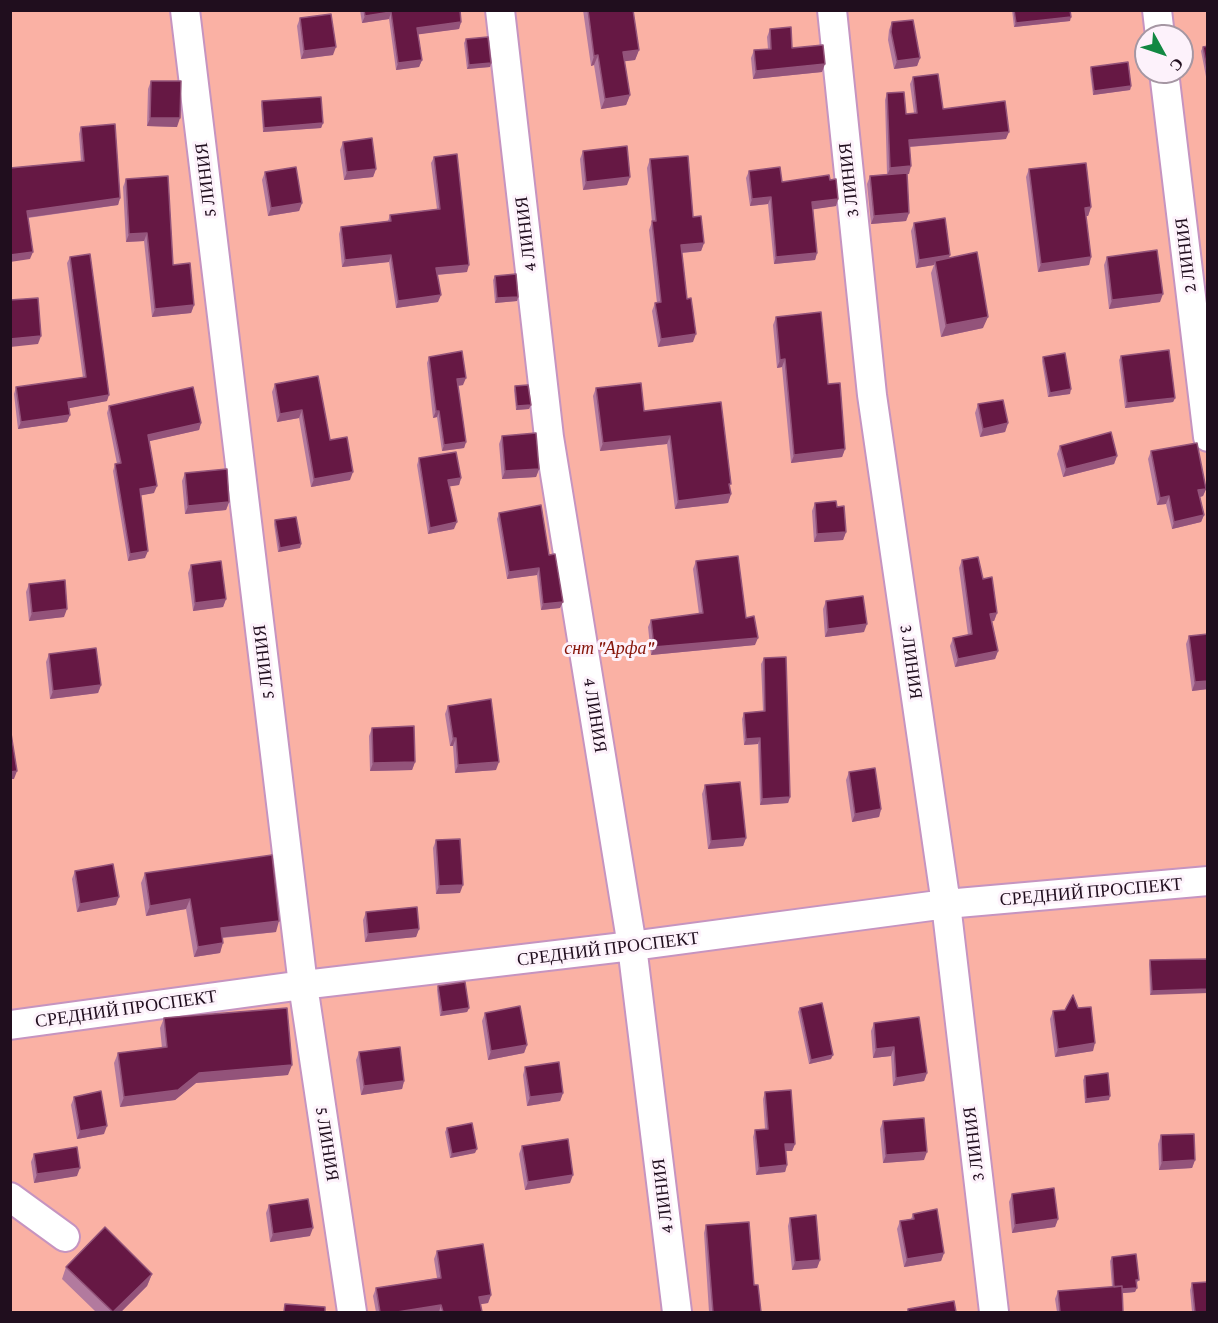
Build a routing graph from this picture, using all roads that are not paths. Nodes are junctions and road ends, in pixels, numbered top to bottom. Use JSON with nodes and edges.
{"nodes":[{"id":1,"x":185,"y":10,"type":"edge"},
{"id":2,"x":500,"y":10,"type":"edge"},
{"id":3,"x":832,"y":10,"type":"edge"},
{"id":4,"x":1165,"y":84,"type":"edge"},
{"id":5,"x":1208,"y":437,"type":"edge"},
{"id":6,"x":1208,"y":882,"type":"edge"},
{"id":7,"x":946,"y":904,"type":"junction"},
{"id":8,"x":632,"y":946,"type":"junction"},
{"id":9,"x":303,"y":985,"type":"junction"},
{"id":10,"x":10,"y":1025,"type":"edge"},
{"id":11,"x":10,"y":1197,"type":"edge"},
{"id":12,"x":65,"y":1237,"type":"dead end"},
{"id":13,"x":352,"y":1312,"type":"edge"},
{"id":14,"x":677,"y":1312,"type":"edge"},
{"id":15,"x":994,"y":1312,"type":"edge"}],
"edges":[{"from":1,"to":9,"type":"street","name":"5 ЛИНИЯ"},
{"from":2,"to":8,"type":"street","name":"4 ЛИНИЯ"},
{"from":3,"to":7,"type":"street","name":"3 ЛИНИЯ"},
{"from":4,"to":5,"type":"street","name":"2 ЛИНИЯ"},
{"from":6,"to":7,"type":"street","name":"СРЕДНИЙ ПРОСПЕКТ"},
{"from":7,"to":8,"type":"street","name":"СРЕДНИЙ ПРОСПЕКТ"},
{"from":7,"to":15,"type":"street","name":"3 ЛИНИЯ"},
{"from":8,"to":9,"type":"street","name":"СРЕДНИЙ ПРОСПЕКТ"},
{"from":8,"to":14,"type":"street","name":"4 ЛИНИЯ"},
{"from":9,"to":10,"type":"street","name":"СРЕДНИЙ ПРОСПЕКТ"},
{"from":9,"to":13,"type":"street","name":"5 ЛИНИЯ"},
{"from":11,"to":12,"type":"street"}]}
